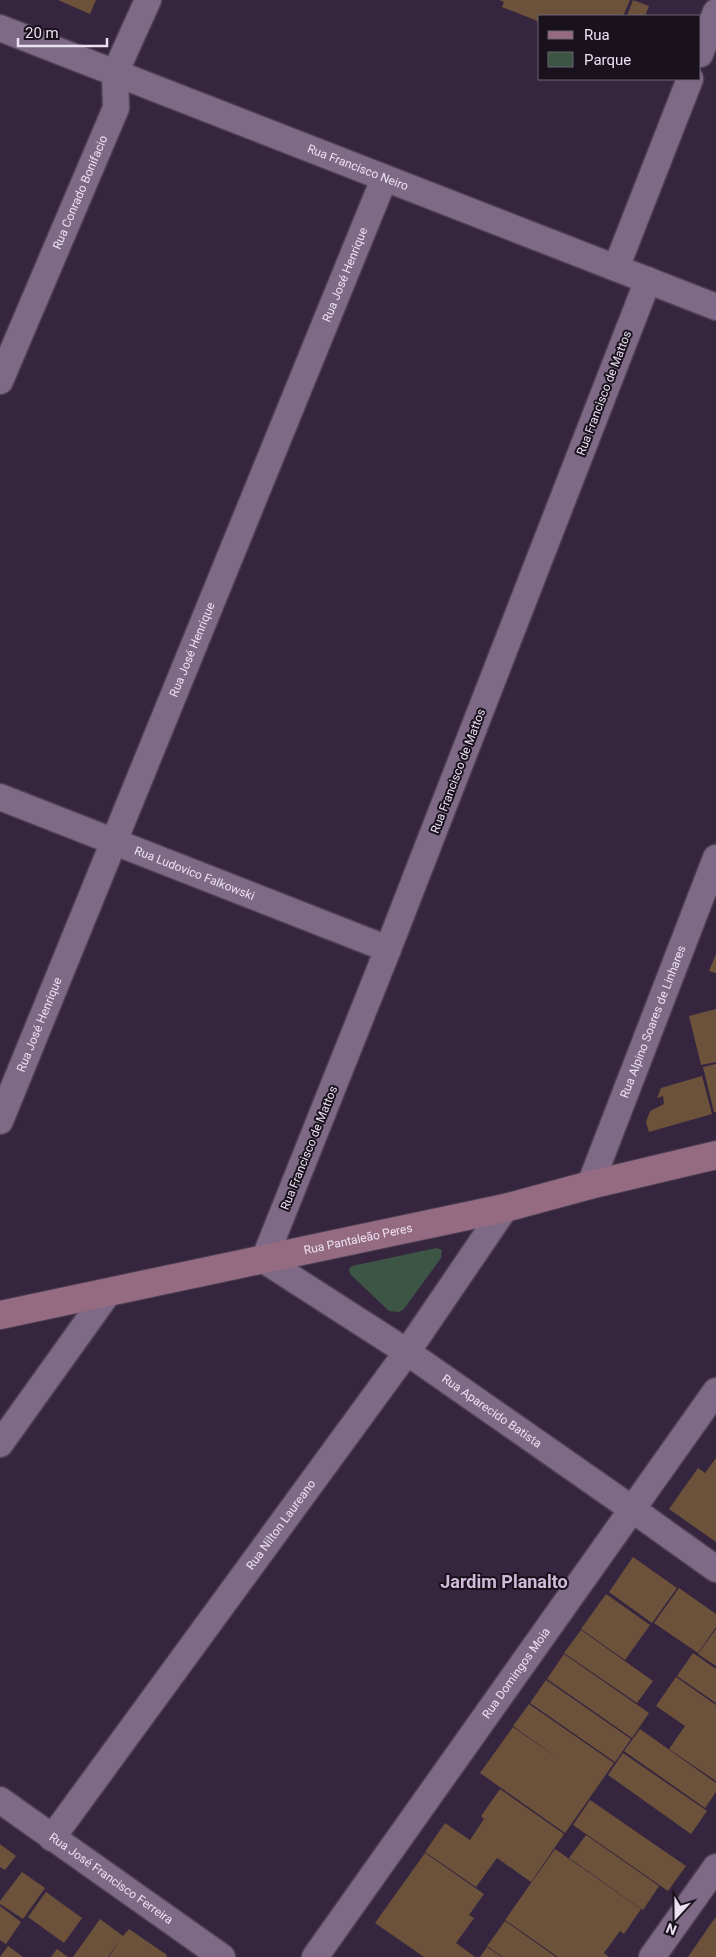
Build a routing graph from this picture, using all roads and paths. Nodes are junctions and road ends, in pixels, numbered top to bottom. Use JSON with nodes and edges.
{"nodes":[{"id":1,"x":148,"y":0,"type":"edge"},
{"id":2,"x":716,"y":12,"type":"edge"},
{"id":3,"x":0,"y":28,"type":"edge"},
{"id":4,"x":701,"y":51,"type":"edge"},
{"id":5,"x":115,"y":73,"type":"junction"},
{"id":6,"x":690,"y":80,"type":"edge"},
{"id":7,"x":384,"y":179,"type":"junction"},
{"id":8,"x":616,"y":268,"type":"junction"},
{"id":9,"x":648,"y":280,"type":"junction"},
{"id":10,"x":716,"y":307,"type":"edge"},
{"id":11,"x":0,"y":382,"type":"edge"},
{"id":12,"x":0,"y":797,"type":"edge"},
{"id":13,"x":115,"y":842,"type":"junction"},
{"id":14,"x":713,"y":872,"type":"edge"},
{"id":15,"x":388,"y":949,"type":"junction"},
{"id":16,"x":0,"y":1121,"type":"edge"},
{"id":17,"x":716,"y":1155,"type":"edge"},
{"id":18,"x":590,"y":1185,"type":"junction"},
{"id":19,"x":505,"y":1208,"type":"junction"},
{"id":20,"x":264,"y":1260,"type":"junction"},
{"id":21,"x":108,"y":1294,"type":"junction"},
{"id":22,"x":0,"y":1315,"type":"edge"},
{"id":23,"x":406,"y":1352,"type":"junction"},
{"id":24,"x":716,"y":1391,"type":"edge"},
{"id":25,"x":0,"y":1444,"type":"edge"},
{"id":26,"x":632,"y":1509,"type":"junction"},
{"id":27,"x":716,"y":1569,"type":"edge"},
{"id":28,"x":0,"y":1800,"type":"edge"},
{"id":29,"x":52,"y":1838,"type":"junction"},
{"id":30,"x":716,"y":1867,"type":"edge"},
{"id":31,"x":222,"y":1957,"type":"edge"},
{"id":32,"x":315,"y":1957,"type":"edge"},
{"id":33,"x":652,"y":1957,"type":"edge"}],
"edges":[{"from":1,"to":5,"type":"street","name":"Rua Conrado Bonifacio"},
{"from":2,"to":4,"type":"street"},
{"from":3,"to":5,"type":"street","name":"Rua Francisco Neiro"},
{"from":5,"to":7,"type":"street","name":"Rua Francisco Neiro"},
{"from":5,"to":11,"type":"street","name":"Rua Conrado Bonifacio"},
{"from":6,"to":8,"type":"street"},
{"from":7,"to":8,"type":"street","name":"Rua Francisco Neiro"},
{"from":7,"to":13,"type":"street","name":"Rua José Henrique"},
{"from":8,"to":9,"type":"street","name":"Rua Francisco Neiro"},
{"from":9,"to":10,"type":"street","name":"Rua Francisco Neiro"},
{"from":9,"to":15,"type":"street","name":"Rua Francisco de Mattos"},
{"from":12,"to":13,"type":"street","name":"Rua Ludovico Falkowski"},
{"from":13,"to":15,"type":"street","name":"Rua Ludovico Falkowski"},
{"from":13,"to":16,"type":"street","name":"Rua José Henrique"},
{"from":14,"to":18,"type":"street","name":"Rua Alpino Soares de Linhares"},
{"from":15,"to":20,"type":"street","name":"Rua Francisco de Mattos"},
{"from":17,"to":18,"type":"street","name":"Rua Pantaleão Peres"},
{"from":18,"to":19,"type":"street","name":"Rua Pantaleão Peres"},
{"from":19,"to":20,"type":"street","name":"Rua Pantaleão Peres"},
{"from":19,"to":23,"type":"street","name":"Rua Nilton Laureano"},
{"from":20,"to":21,"type":"street","name":"Rua Pantaleão Peres"},
{"from":20,"to":23,"type":"street","name":"Rua Aparecido Batista"},
{"from":21,"to":22,"type":"street","name":"Rua Pantaleão Peres"},
{"from":21,"to":25,"type":"street"},
{"from":23,"to":26,"type":"street","name":"Rua Aparecido Batista"},
{"from":23,"to":29,"type":"street","name":"Rua Nilton Laureano"},
{"from":24,"to":26,"type":"street","name":"Rua Domingos Moia"},
{"from":26,"to":27,"type":"street","name":"Rua Aparecido Batista"},
{"from":26,"to":32,"type":"street","name":"Rua Domingos Moia"},
{"from":28,"to":29,"type":"street","name":"Rua José Francisco Ferreira"},
{"from":29,"to":31,"type":"street","name":"Rua José Francisco Ferreira"},
{"from":30,"to":33,"type":"street"}]}
